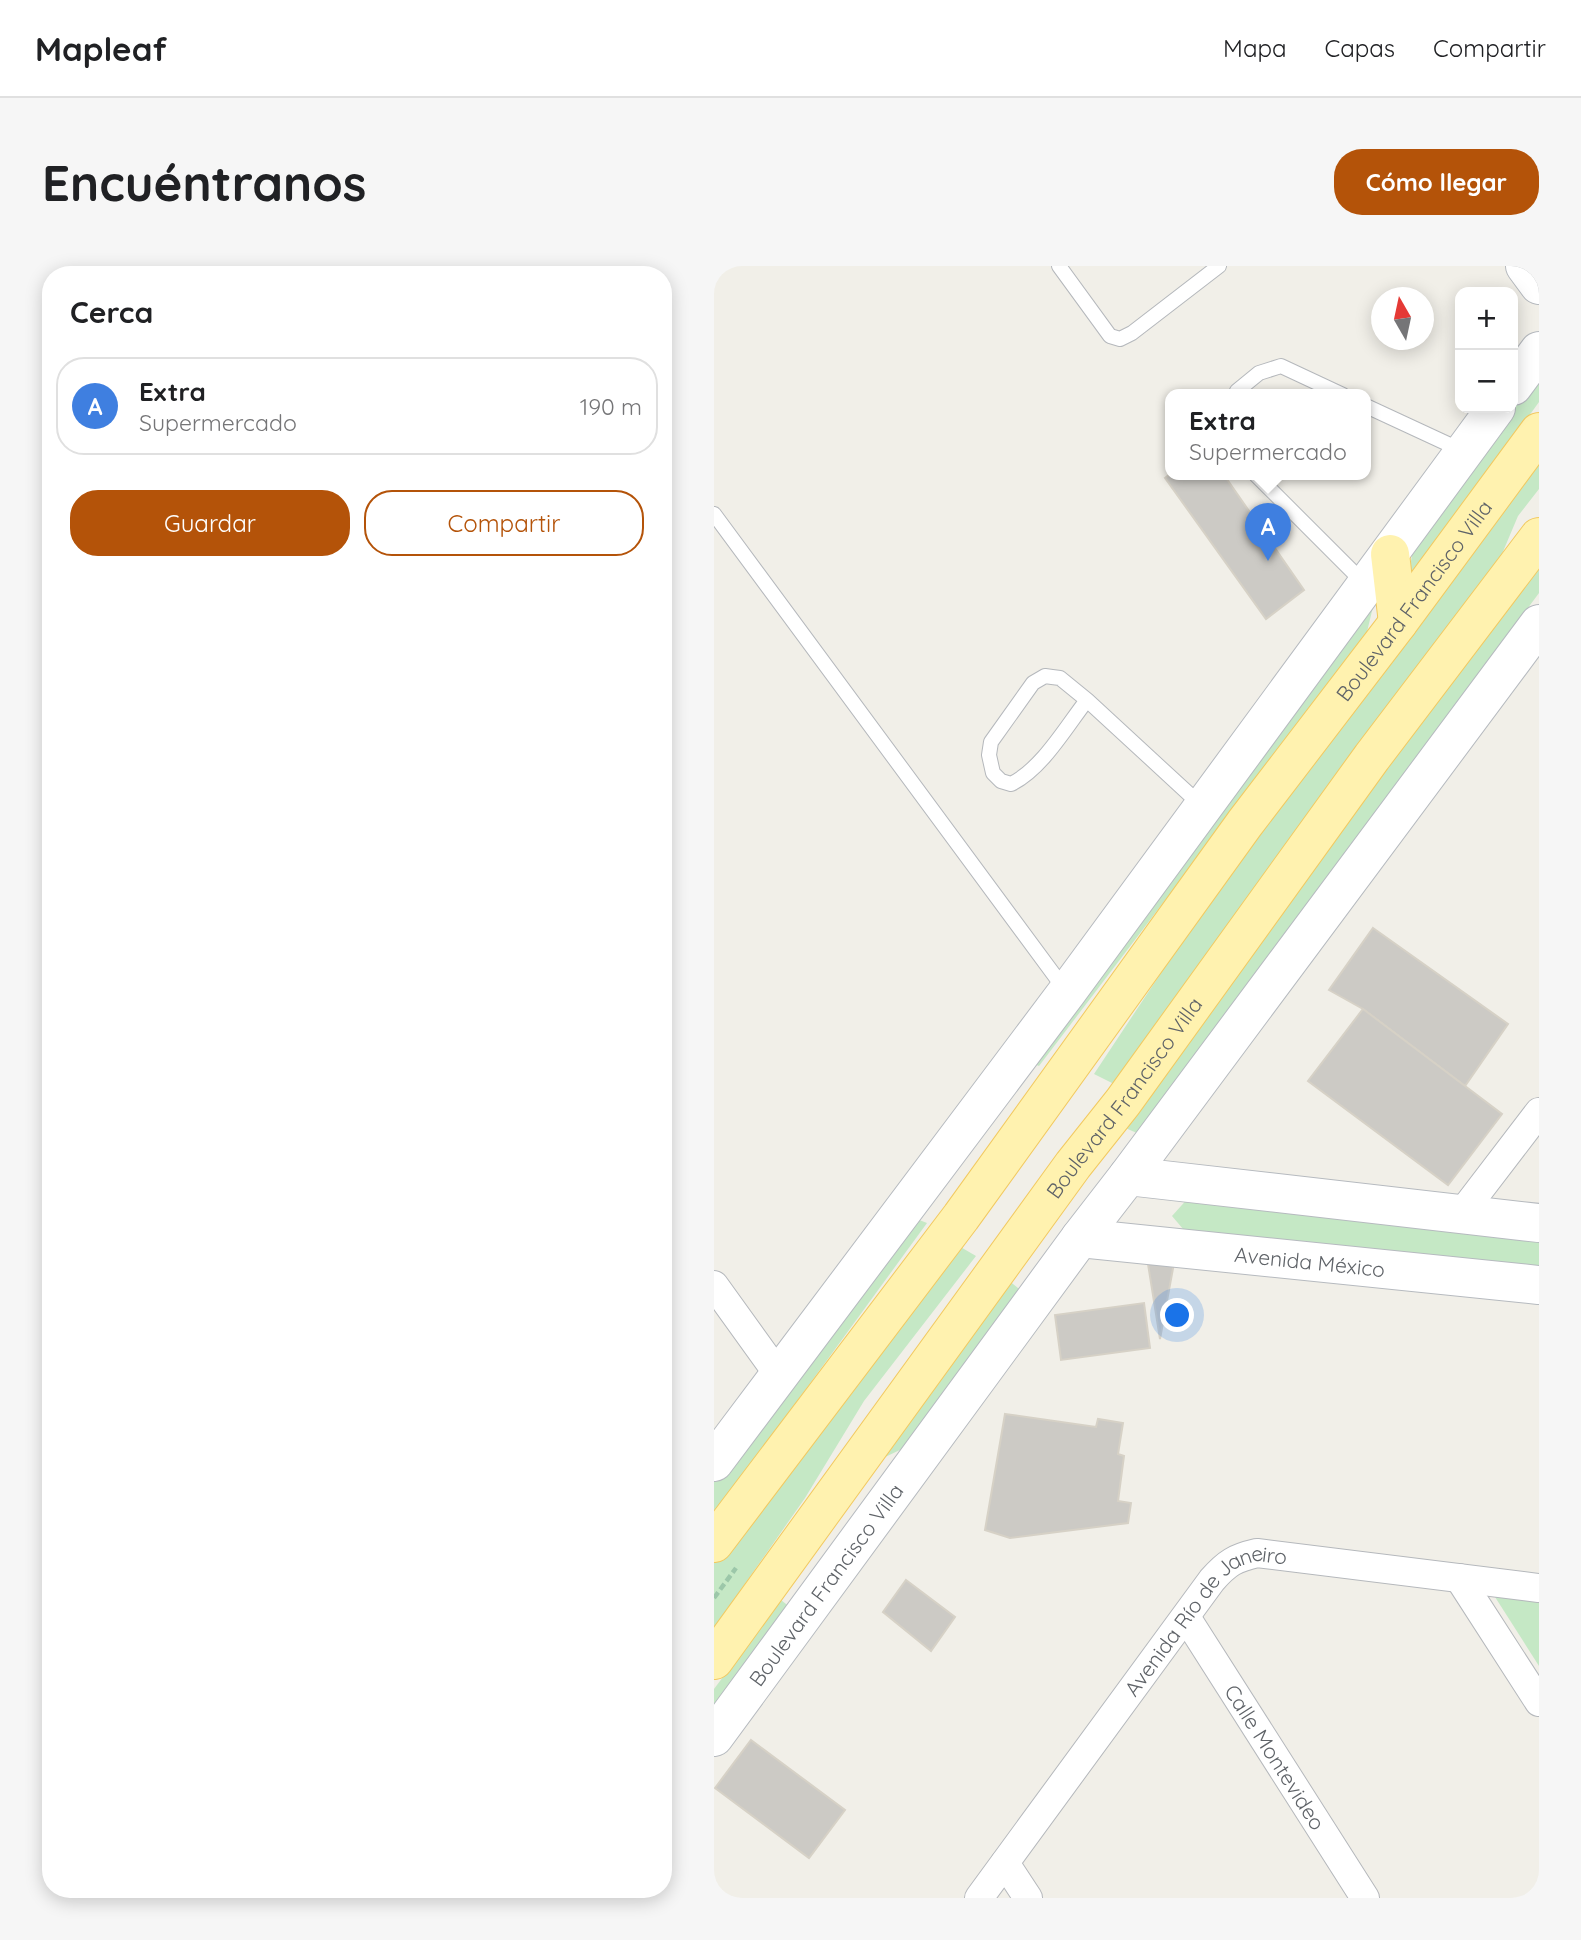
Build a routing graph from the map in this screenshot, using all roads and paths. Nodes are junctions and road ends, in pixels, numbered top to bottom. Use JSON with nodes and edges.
{"nodes":[{"id":1,"x":1059,"y":266,"type":"edge"},
{"id":2,"x":1219,"y":266,"type":"edge"},
{"id":3,"x":1525,"y":266,"type":"edge"},
{"id":4,"x":1539,"y":285,"type":"edge"},
{"id":5,"x":1539,"y":351,"type":"edge"},
{"id":6,"x":1518,"y":379,"type":"edge"},
{"id":7,"x":1239,"y":389,"type":"edge"},
{"id":8,"x":1330,"y":389,"type":"edge"},
{"id":9,"x":1371,"y":408,"type":"edge"},
{"id":10,"x":1492,"y":413,"type":"edge"},
{"id":11,"x":1539,"y":432,"type":"edge"},
{"id":12,"x":1464,"y":452,"type":"junction"},
{"id":13,"x":1261,"y":480,"type":"edge"},
{"id":14,"x":714,"y":514,"type":"edge"},
{"id":15,"x":1539,"y":537,"type":"edge"},
{"id":16,"x":1390,"y":554,"type":"junction"},
{"id":17,"x":1367,"y":585,"type":"junction"},
{"id":18,"x":1398,"y":623,"type":"junction"},
{"id":19,"x":1539,"y":624,"type":"edge"},
{"id":20,"x":1087,"y":700,"type":"junction"},
{"id":21,"x":1203,"y":807,"type":"junction"},
{"id":22,"x":1067,"y":992,"type":"junction"},
{"id":23,"x":1539,"y":1112,"type":"edge"},
{"id":24,"x":1128,"y":1175,"type":"junction"},
{"id":25,"x":1461,"y":1214,"type":"junction"},
{"id":26,"x":1539,"y":1223,"type":"edge"},
{"id":27,"x":1080,"y":1238,"type":"junction"},
{"id":28,"x":714,"y":1285,"type":"edge"},
{"id":29,"x":1539,"y":1285,"type":"edge"},
{"id":30,"x":778,"y":1374,"type":"junction"},
{"id":31,"x":714,"y":1462,"type":"edge"},
{"id":32,"x":714,"y":1543,"type":"edge"},
{"id":33,"x":1459,"y":1578,"type":"junction"},
{"id":34,"x":1539,"y":1588,"type":"edge"},
{"id":35,"x":1186,"y":1617,"type":"junction"},
{"id":36,"x":714,"y":1660,"type":"edge"},
{"id":37,"x":1539,"y":1702,"type":"edge"},
{"id":38,"x":714,"y":1737,"type":"edge"},
{"id":39,"x":1005,"y":1863,"type":"junction"},
{"id":40,"x":979,"y":1898,"type":"edge"},
{"id":41,"x":1028,"y":1898,"type":"edge"},
{"id":42,"x":1365,"y":1898,"type":"edge"}],
"edges":[{"from":1,"to":2,"type":"lane"},
{"from":3,"to":4,"type":"street"},
{"from":5,"to":6,"type":"street"},
{"from":7,"to":8,"type":"lane"},
{"from":9,"to":12,"type":"lane"},
{"from":10,"to":12,"type":"street"},
{"from":11,"to":18,"type":"main road","name":"Boulevard Francisco Villa"},
{"from":12,"to":16,"type":"street"},
{"from":13,"to":17,"type":"lane"},
{"from":14,"to":22,"type":"lane"},
{"from":15,"to":36,"type":"main road","name":"Boulevard Francisco Villa"},
{"from":16,"to":17,"type":"street"},
{"from":16,"to":18,"type":"main road"},
{"from":17,"to":21,"type":"street"},
{"from":18,"to":32,"type":"main road","name":"Boulevard Francisco Villa"},
{"from":19,"to":24,"type":"street","name":"Boulevard Francisco Villa"},
{"from":20,"to":20,"type":"lane"},
{"from":20,"to":21,"type":"lane"},
{"from":21,"to":22,"type":"street"},
{"from":22,"to":30,"type":"street"},
{"from":23,"to":25,"type":"street"},
{"from":24,"to":25,"type":"street"},
{"from":24,"to":27,"type":"street","name":"Boulevard Francisco Villa"},
{"from":25,"to":26,"type":"street"},
{"from":27,"to":29,"type":"street","name":"Avenida México"},
{"from":27,"to":38,"type":"street","name":"Boulevard Francisco Villa"},
{"from":28,"to":30,"type":"street"},
{"from":30,"to":31,"type":"street"},
{"from":33,"to":34,"type":"street","name":"Avenida Río de Janeiro"},
{"from":33,"to":35,"type":"street","name":"Avenida Río de Janeiro"},
{"from":33,"to":37,"type":"street"},
{"from":35,"to":39,"type":"street","name":"Avenida Río de Janeiro"},
{"from":35,"to":42,"type":"street","name":"Calle Montevideo"},
{"from":39,"to":40,"type":"street","name":"Avenida Río de Janeiro"},
{"from":39,"to":41,"type":"street"}]}
